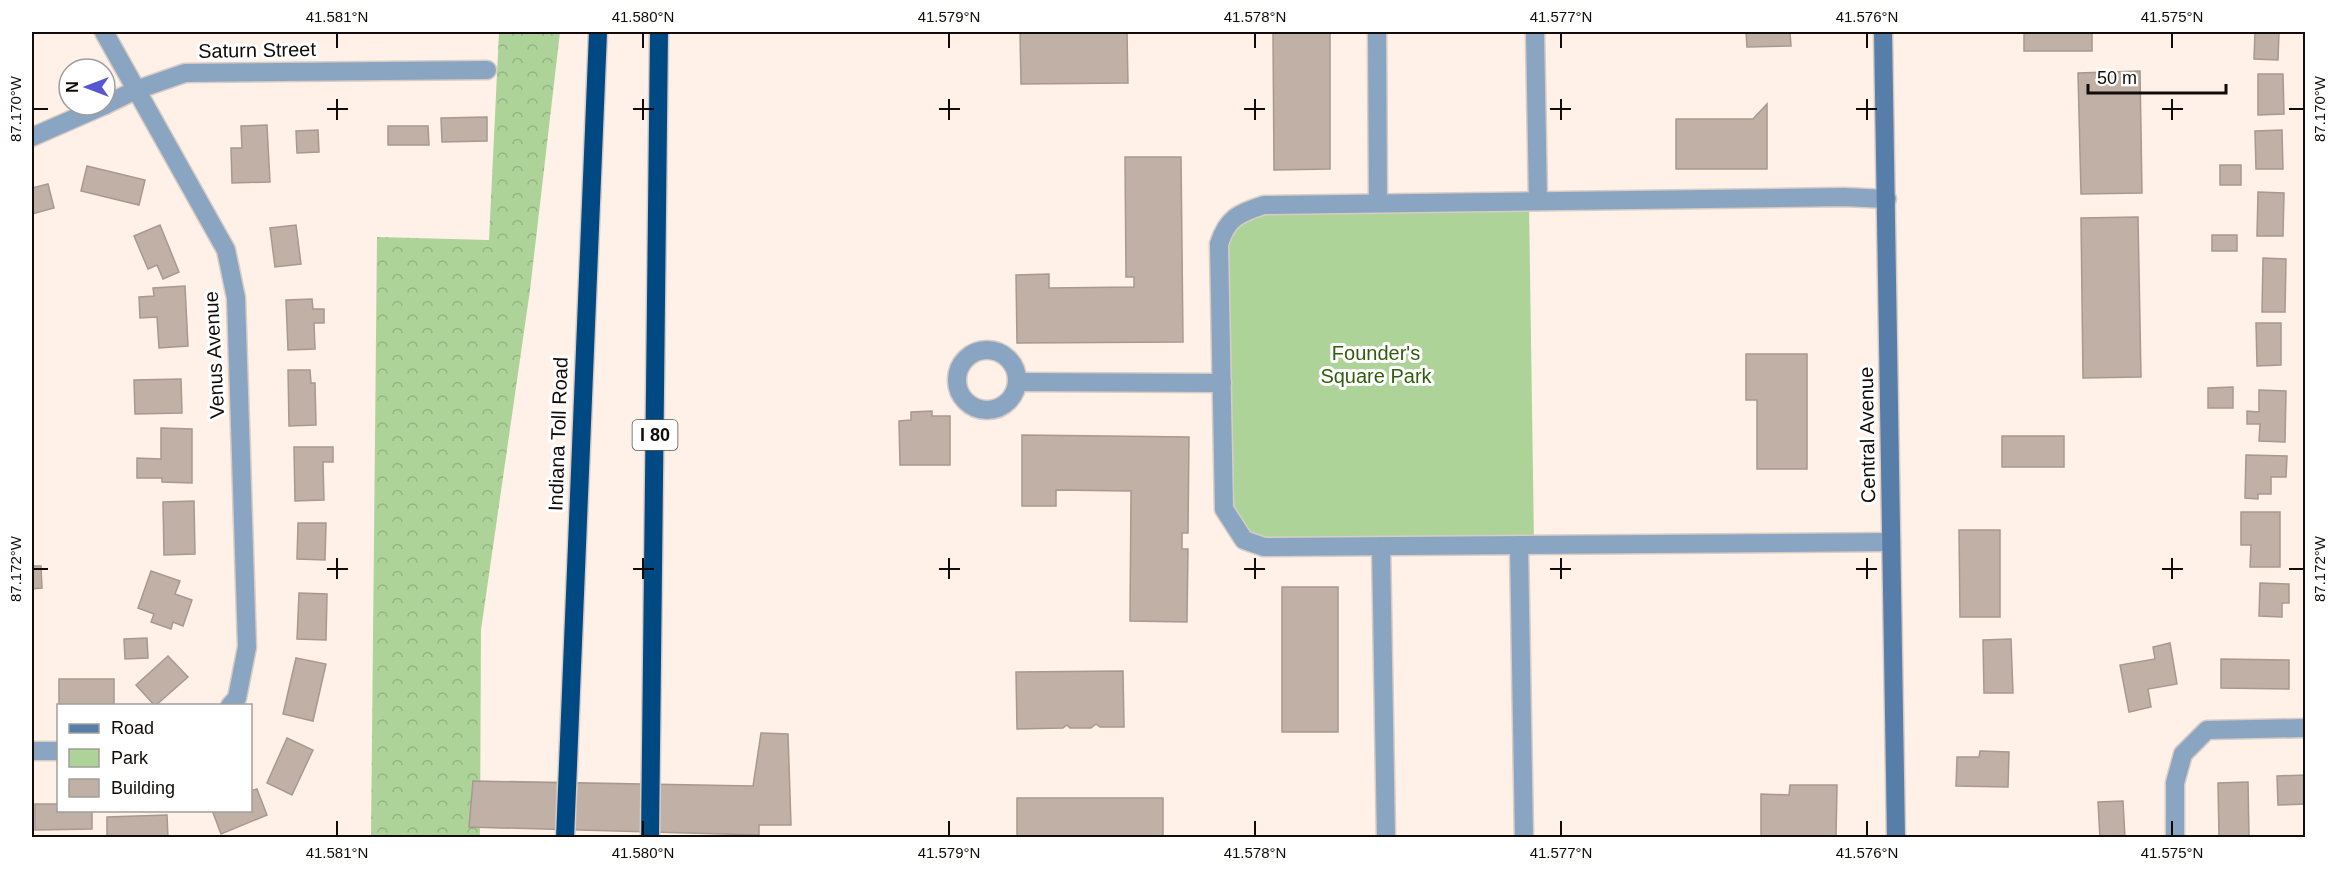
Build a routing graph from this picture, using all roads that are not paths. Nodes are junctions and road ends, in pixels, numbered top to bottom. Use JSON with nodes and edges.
{"nodes":[{"id":1,"x":104,"y":32,"type":"edge"},
{"id":2,"x":598,"y":32,"type":"edge"},
{"id":3,"x":659,"y":32,"type":"edge"},
{"id":4,"x":1377,"y":32,"type":"edge"},
{"id":5,"x":1535,"y":32,"type":"edge"},
{"id":6,"x":1884,"y":32,"type":"edge"},
{"id":7,"x":487,"y":70,"type":"dead end"},
{"id":8,"x":136,"y":90,"type":"junction"},
{"id":9,"x":117,"y":99,"type":"edge"},
{"id":10,"x":77,"y":117,"type":"edge"},
{"id":11,"x":32,"y":136,"type":"edge"},
{"id":12,"x":1887,"y":199,"type":"junction"},
{"id":13,"x":1538,"y":201,"type":"junction"},
{"id":14,"x":1378,"y":203,"type":"junction"},
{"id":15,"x":1017,"y":382,"type":"dead end"},
{"id":16,"x":1222,"y":383,"type":"junction"},
{"id":17,"x":1891,"y":542,"type":"junction"},
{"id":18,"x":1519,"y":545,"type":"junction"},
{"id":19,"x":1381,"y":546,"type":"junction"},
{"id":20,"x":231,"y":704,"type":"edge"},
{"id":21,"x":2306,"y":728,"type":"edge"},
{"id":22,"x":32,"y":751,"type":"edge"},
{"id":23,"x":57,"y":752,"type":"edge"},
{"id":24,"x":565,"y":837,"type":"edge"},
{"id":25,"x":650,"y":837,"type":"edge"},
{"id":26,"x":1386,"y":837,"type":"edge"},
{"id":27,"x":1524,"y":837,"type":"edge"},
{"id":28,"x":1896,"y":837,"type":"edge"},
{"id":29,"x":2175,"y":837,"type":"edge"}],
"edges":[{"from":1,"to":8,"type":"street","name":"Venus Avenue"},
{"from":2,"to":24,"type":"highway","name":"Indiana Toll Road"},
{"from":3,"to":25,"type":"highway","number":"I 80"},
{"from":4,"to":14,"type":"street"},
{"from":5,"to":13,"type":"street"},
{"from":6,"to":12,"type":"main road","name":"Central Avenue"},
{"from":7,"to":8,"type":"street","name":"Saturn Street"},
{"from":8,"to":9,"type":"street","name":"Saturn Street"},
{"from":8,"to":20,"type":"street","name":"Venus Avenue"},
{"from":10,"to":11,"type":"street","name":"Saturn Street"},
{"from":12,"to":13,"type":"street"},
{"from":12,"to":17,"type":"main road","name":"Central Avenue"},
{"from":13,"to":14,"type":"street"},
{"from":14,"to":16,"type":"street"},
{"from":15,"to":16,"type":"street"},
{"from":16,"to":19,"type":"street"},
{"from":17,"to":18,"type":"street"},
{"from":17,"to":28,"type":"main road","name":"Central Avenue"},
{"from":18,"to":19,"type":"street"},
{"from":18,"to":27,"type":"street"},
{"from":19,"to":26,"type":"street"},
{"from":21,"to":29,"type":"street"},
{"from":22,"to":23,"type":"street"}]}
